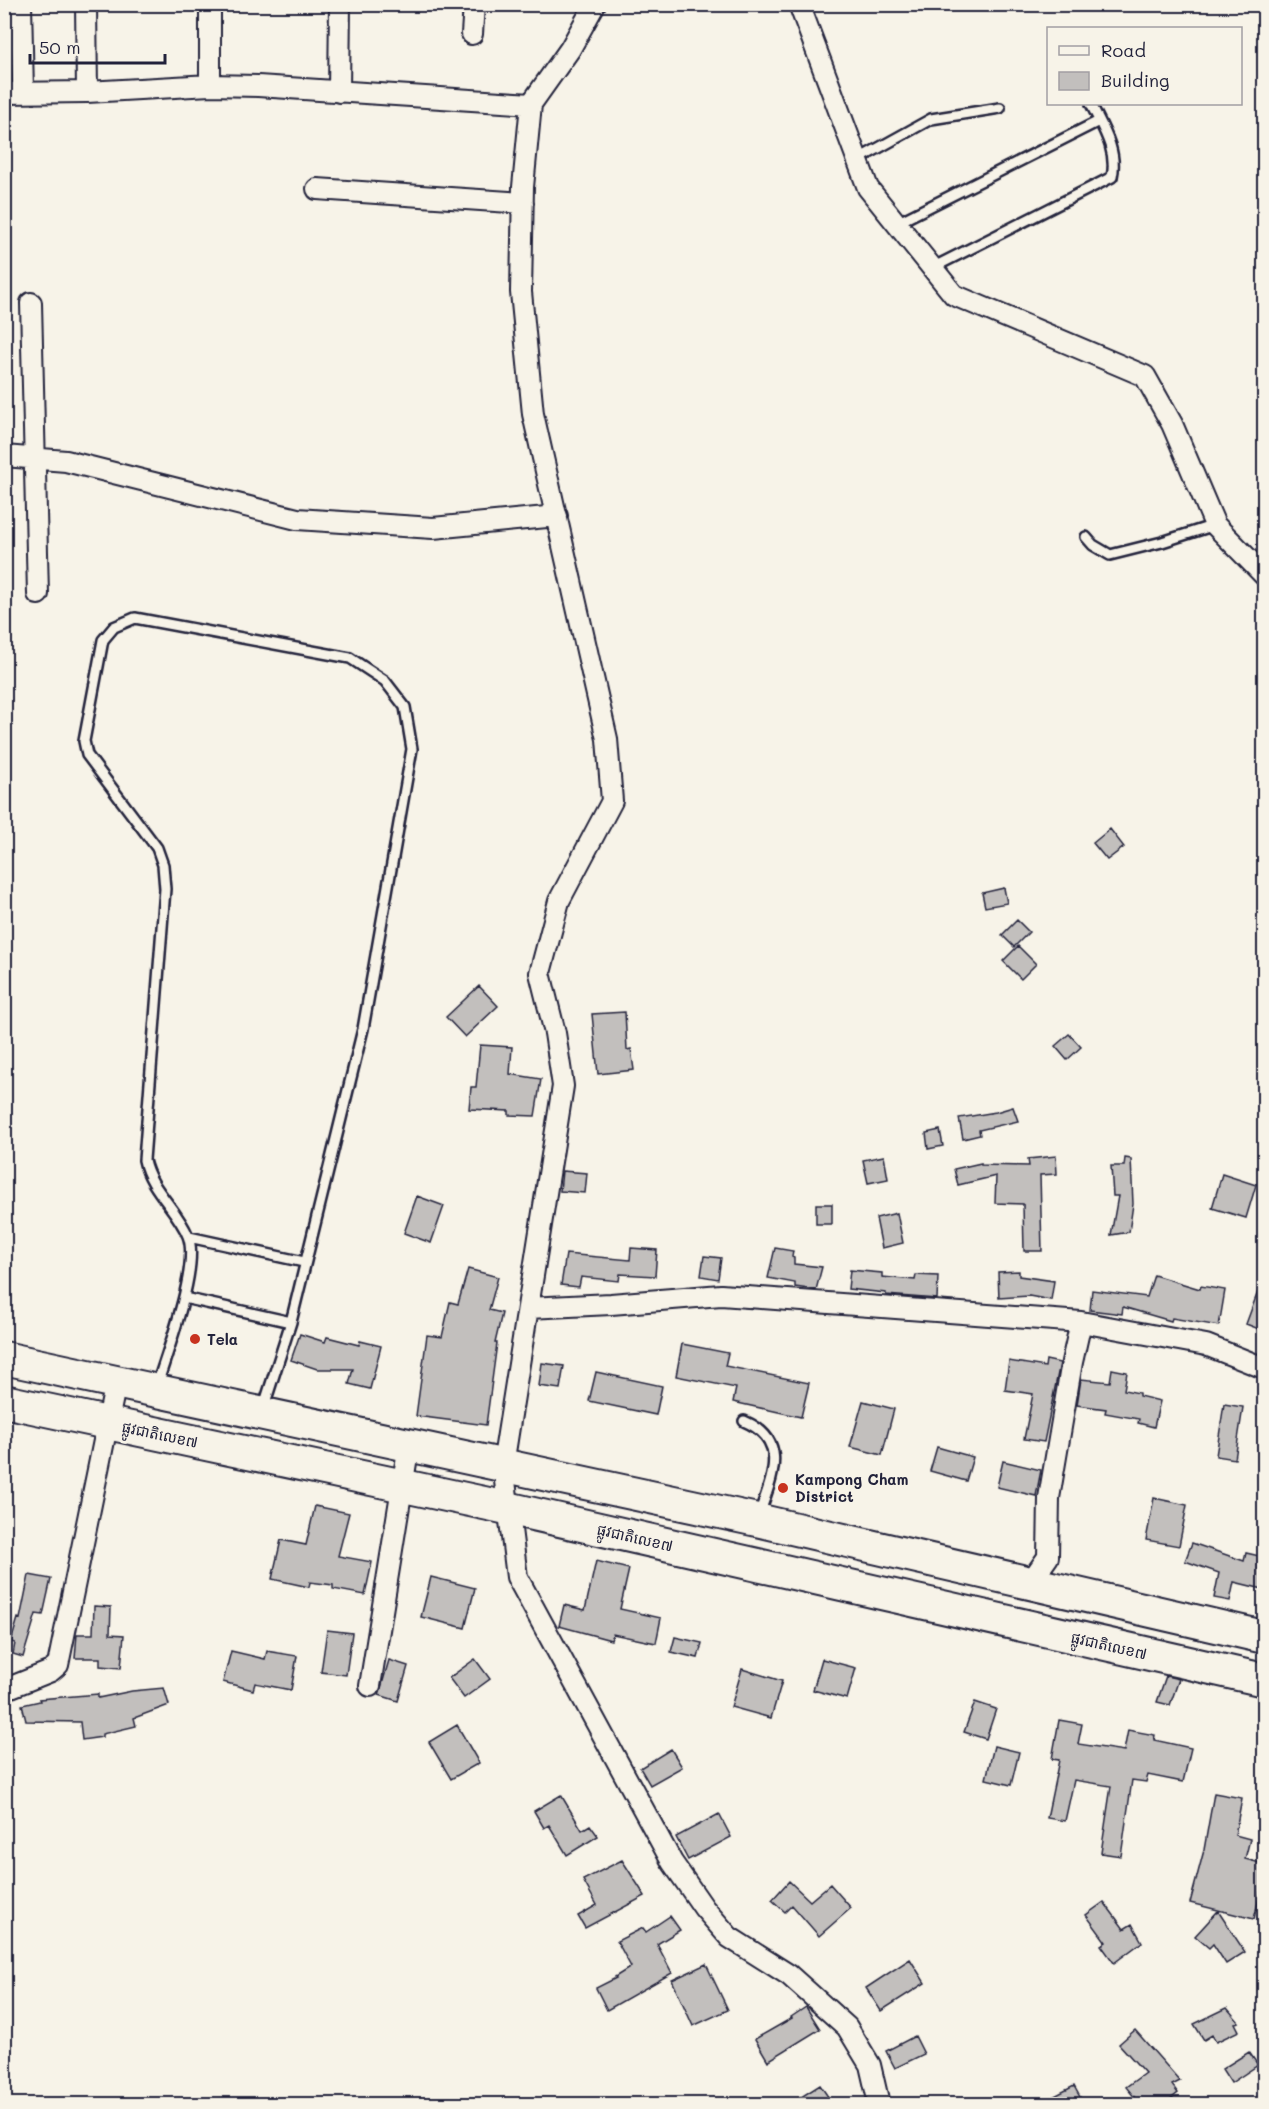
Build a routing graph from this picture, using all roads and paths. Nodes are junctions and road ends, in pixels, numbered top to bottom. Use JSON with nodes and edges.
{"nodes":[{"id":1,"x":21,"y":4,"type":"edge"},
{"id":2,"x":86,"y":4,"type":"edge"},
{"id":3,"x":210,"y":4,"type":"edge"},
{"id":4,"x":340,"y":4,"type":"edge"},
{"id":5,"x":474,"y":4,"type":"edge"},
{"id":6,"x":595,"y":4,"type":"edge"},
{"id":7,"x":799,"y":4,"type":"edge"},
{"id":8,"x":472,"y":34,"type":"dead end"},
{"id":9,"x":210,"y":85,"type":"junction"},
{"id":10,"x":14,"y":92,"type":"edge"},
{"id":11,"x":87,"y":92,"type":"junction"},
{"id":12,"x":339,"y":92,"type":"junction"},
{"id":13,"x":531,"y":104,"type":"junction"},
{"id":14,"x":1091,"y":105,"type":"edge"},
{"id":15,"x":1000,"y":108,"type":"dead end"},
{"id":16,"x":1099,"y":121,"type":"junction"},
{"id":17,"x":857,"y":160,"type":"junction"},
{"id":18,"x":317,"y":189,"type":"dead end"},
{"id":19,"x":523,"y":203,"type":"junction"},
{"id":20,"x":897,"y":224,"type":"junction"},
{"id":21,"x":933,"y":268,"type":"junction"},
{"id":22,"x":31,"y":303,"type":"dead end"},
{"id":23,"x":4,"y":456,"type":"edge"},
{"id":24,"x":34,"y":459,"type":"junction"},
{"id":25,"x":557,"y":516,"type":"junction"},
{"id":26,"x":1215,"y":525,"type":"junction"},
{"id":27,"x":1086,"y":537,"type":"dead end"},
{"id":28,"x":1264,"y":575,"type":"edge"},
{"id":29,"x":38,"y":594,"type":"dead end"},
{"id":30,"x":189,"y":1237,"type":"junction"},
{"id":31,"x":304,"y":1262,"type":"junction"},
{"id":32,"x":184,"y":1298,"type":"junction"},
{"id":33,"x":528,"y":1308,"type":"junction"},
{"id":34,"x":291,"y":1322,"type":"junction"},
{"id":35,"x":1082,"y":1322,"type":"junction"},
{"id":36,"x":4,"y":1358,"type":"edge"},
{"id":37,"x":1264,"y":1368,"type":"edge"},
{"id":38,"x":116,"y":1382,"type":"junction"},
{"id":39,"x":155,"y":1391,"type":"junction"},
{"id":40,"x":4,"y":1401,"type":"edge"},
{"id":41,"x":262,"y":1414,"type":"junction"},
{"id":42,"x":744,"y":1421,"type":"dead end"},
{"id":43,"x":409,"y":1444,"type":"junction"},
{"id":44,"x":504,"y":1465,"type":"junction"},
{"id":45,"x":758,"y":1520,"type":"junction"},
{"id":46,"x":1029,"y":1584,"type":"junction"},
{"id":47,"x":1264,"y":1637,"type":"edge"},
{"id":48,"x":1264,"y":1680,"type":"edge"},
{"id":49,"x":370,"y":1686,"type":"dead end"},
{"id":50,"x":11,"y":1687,"type":"dead end"},
{"id":51,"x":879,"y":2104,"type":"edge"}],
"edges":[{"from":1,"to":10,"type":"street"},
{"from":2,"to":11,"type":"street"},
{"from":3,"to":9,"type":"street"},
{"from":4,"to":12,"type":"street"},
{"from":5,"to":8,"type":"street"},
{"from":6,"to":13,"type":"street"},
{"from":7,"to":17,"type":"street"},
{"from":9,"to":11,"type":"street"},
{"from":9,"to":12,"type":"street"},
{"from":10,"to":11,"type":"street"},
{"from":12,"to":13,"type":"street"},
{"from":13,"to":19,"type":"street"},
{"from":14,"to":16,"type":"lane"},
{"from":15,"to":17,"type":"lane"},
{"from":16,"to":20,"type":"lane"},
{"from":16,"to":21,"type":"lane"},
{"from":17,"to":20,"type":"street"},
{"from":18,"to":19,"type":"street"},
{"from":19,"to":25,"type":"street"},
{"from":20,"to":21,"type":"street"},
{"from":21,"to":26,"type":"street"},
{"from":22,"to":24,"type":"street"},
{"from":23,"to":24,"type":"street"},
{"from":24,"to":25,"type":"street"},
{"from":24,"to":29,"type":"street"},
{"from":25,"to":33,"type":"street"},
{"from":26,"to":27,"type":"lane"},
{"from":26,"to":28,"type":"street"},
{"from":30,"to":31,"type":"lane"},
{"from":30,"to":31,"type":"lane"},
{"from":30,"to":32,"type":"lane"},
{"from":31,"to":34,"type":"lane"},
{"from":32,"to":34,"type":"lane"},
{"from":32,"to":39,"type":"lane"},
{"from":33,"to":35,"type":"street"},
{"from":33,"to":44,"type":"street"},
{"from":34,"to":41,"type":"lane"},
{"from":35,"to":37,"type":"street"},
{"from":35,"to":46,"type":"street"},
{"from":36,"to":38,"type":"highway"},
{"from":38,"to":39,"type":"highway"},
{"from":38,"to":50,"type":"street"},
{"from":39,"to":41,"type":"highway"},
{"from":40,"to":48,"type":"highway","name":"ផ្លូវជាតិលេខ៧"},
{"from":41,"to":43,"type":"highway"},
{"from":42,"to":45,"type":"lane"},
{"from":43,"to":44,"type":"highway"},
{"from":43,"to":49,"type":"street"},
{"from":44,"to":45,"type":"highway"},
{"from":44,"to":51,"type":"street"},
{"from":45,"to":46,"type":"highway"},
{"from":46,"to":47,"type":"highway"}]}
